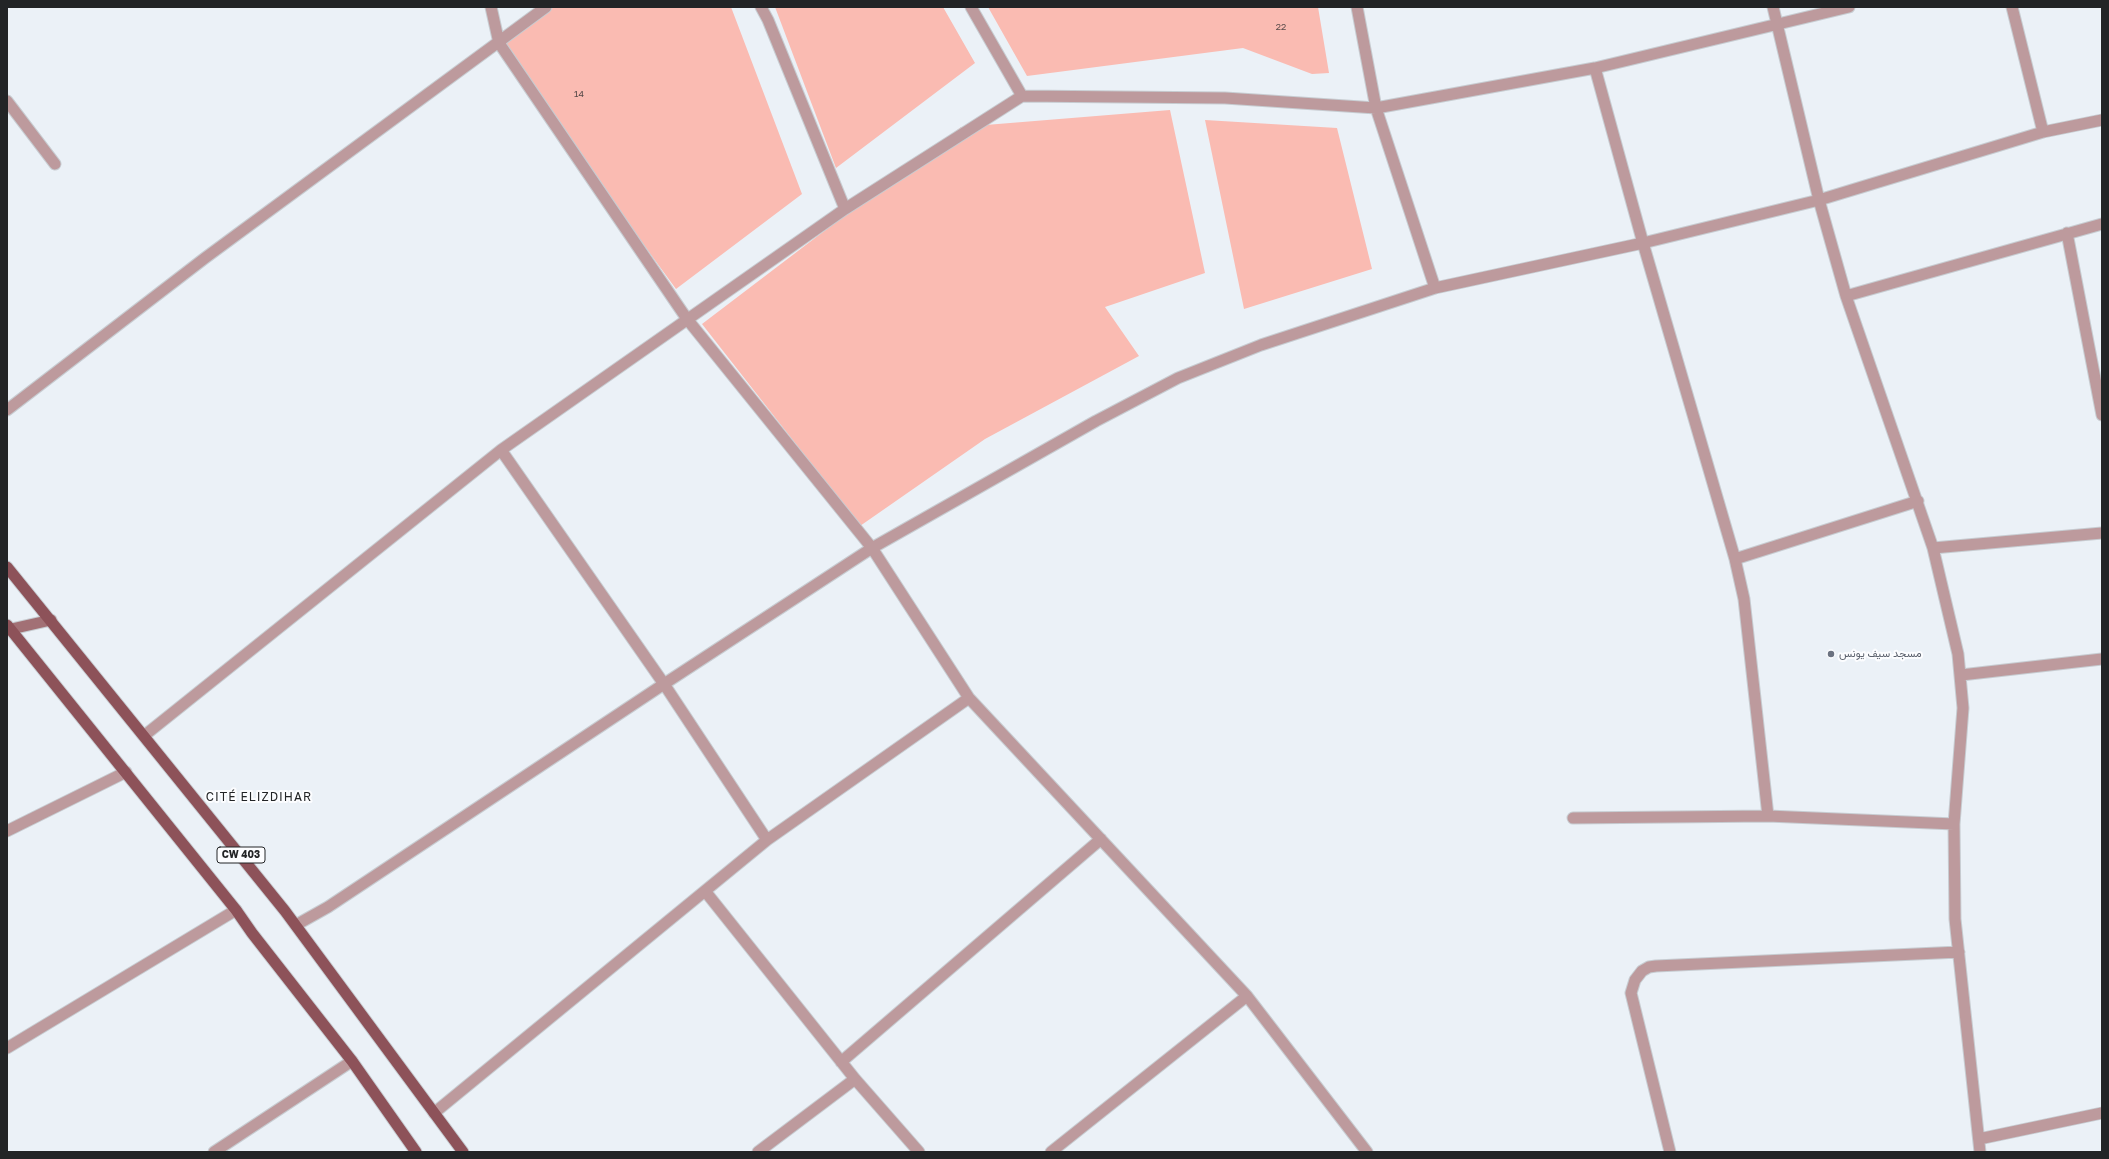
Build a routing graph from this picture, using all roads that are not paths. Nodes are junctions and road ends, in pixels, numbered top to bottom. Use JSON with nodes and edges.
{"nodes":[{"id":1,"x":491,"y":7,"type":"edge"},
{"id":2,"x":546,"y":7,"type":"edge"},
{"id":3,"x":761,"y":7,"type":"edge"},
{"id":4,"x":971,"y":7,"type":"edge"},
{"id":5,"x":1358,"y":7,"type":"edge"},
{"id":6,"x":1772,"y":7,"type":"edge"},
{"id":7,"x":1849,"y":7,"type":"edge"},
{"id":8,"x":2012,"y":7,"type":"edge"},
{"id":9,"x":1776,"y":25,"type":"junction"},
{"id":10,"x":500,"y":43,"type":"junction"},
{"id":11,"x":1595,"y":68,"type":"junction"},
{"id":12,"x":1022,"y":96,"type":"junction"},
{"id":13,"x":7,"y":101,"type":"edge"},
{"id":14,"x":1376,"y":108,"type":"junction"},
{"id":15,"x":2102,"y":120,"type":"edge"},
{"id":16,"x":2043,"y":132,"type":"junction"},
{"id":17,"x":55,"y":164,"type":"dead end"},
{"id":18,"x":1819,"y":200,"type":"junction"},
{"id":19,"x":845,"y":209,"type":"junction"},
{"id":20,"x":2102,"y":224,"type":"edge"},
{"id":21,"x":2067,"y":233,"type":"junction"},
{"id":22,"x":1643,"y":244,"type":"junction"},
{"id":23,"x":1435,"y":288,"type":"junction"},
{"id":24,"x":1846,"y":296,"type":"junction"},
{"id":25,"x":687,"y":319,"type":"junction"},
{"id":26,"x":7,"y":410,"type":"edge"},
{"id":27,"x":2102,"y":415,"type":"edge"},
{"id":28,"x":501,"y":450,"type":"junction"},
{"id":29,"x":1918,"y":501,"type":"junction"},
{"id":30,"x":2102,"y":533,"type":"edge"},
{"id":31,"x":872,"y":548,"type":"junction"},
{"id":32,"x":1933,"y":548,"type":"junction"},
{"id":33,"x":1735,"y":559,"type":"junction"},
{"id":34,"x":7,"y":567,"type":"edge"},
{"id":35,"x":51,"y":620,"type":"junction"},
{"id":36,"x":8,"y":628,"type":"edge"},
{"id":37,"x":2102,"y":659,"type":"edge"},
{"id":38,"x":1961,"y":675,"type":"junction"},
{"id":39,"x":664,"y":684,"type":"junction"},
{"id":40,"x":969,"y":698,"type":"junction"},
{"id":41,"x":144,"y":734,"type":"junction"},
{"id":42,"x":126,"y":772,"type":"junction"},
{"id":43,"x":1768,"y":816,"type":"junction"},
{"id":44,"x":1573,"y":818,"type":"dead end"},
{"id":45,"x":1954,"y":824,"type":"junction"},
{"id":46,"x":7,"y":831,"type":"edge"},
{"id":47,"x":1101,"y":839,"type":"junction"},
{"id":48,"x":768,"y":840,"type":"junction"},
{"id":49,"x":705,"y":891,"type":"junction"},
{"id":50,"x":236,"y":910,"type":"junction"},
{"id":51,"x":296,"y":925,"type":"junction"},
{"id":52,"x":1959,"y":952,"type":"junction"},
{"id":53,"x":1247,"y":996,"type":"junction"},
{"id":54,"x":7,"y":1048,"type":"edge"},
{"id":55,"x":352,"y":1061,"type":"junction"},
{"id":56,"x":841,"y":1062,"type":"junction"},
{"id":57,"x":855,"y":1079,"type":"junction"},
{"id":58,"x":434,"y":1112,"type":"junction"},
{"id":59,"x":2102,"y":1114,"type":"edge"},
{"id":60,"x":1979,"y":1139,"type":"junction"},
{"id":61,"x":214,"y":1152,"type":"edge"},
{"id":62,"x":416,"y":1152,"type":"edge"},
{"id":63,"x":463,"y":1152,"type":"edge"},
{"id":64,"x":758,"y":1152,"type":"edge"},
{"id":65,"x":919,"y":1152,"type":"edge"},
{"id":66,"x":1051,"y":1152,"type":"edge"},
{"id":67,"x":1367,"y":1152,"type":"edge"},
{"id":68,"x":1670,"y":1152,"type":"edge"},
{"id":69,"x":1980,"y":1152,"type":"edge"}],
"edges":[{"from":1,"to":10,"type":"street"},
{"from":2,"to":10,"type":"street"},
{"from":3,"to":19,"type":"street"},
{"from":4,"to":12,"type":"street"},
{"from":5,"to":14,"type":"street"},
{"from":6,"to":9,"type":"street"},
{"from":7,"to":9,"type":"street"},
{"from":8,"to":16,"type":"street"},
{"from":9,"to":11,"type":"street"},
{"from":9,"to":18,"type":"street"},
{"from":10,"to":25,"type":"street"},
{"from":10,"to":26,"type":"street"},
{"from":11,"to":14,"type":"street"},
{"from":11,"to":22,"type":"street"},
{"from":12,"to":14,"type":"street"},
{"from":12,"to":19,"type":"street"},
{"from":13,"to":17,"type":"street"},
{"from":14,"to":23,"type":"street"},
{"from":15,"to":16,"type":"street"},
{"from":16,"to":18,"type":"street"},
{"from":18,"to":22,"type":"street"},
{"from":18,"to":24,"type":"street"},
{"from":19,"to":25,"type":"street"},
{"from":20,"to":21,"type":"street"},
{"from":21,"to":24,"type":"street"},
{"from":21,"to":27,"type":"street"},
{"from":22,"to":23,"type":"street"},
{"from":22,"to":33,"type":"street"},
{"from":23,"to":31,"type":"street"},
{"from":24,"to":29,"type":"street"},
{"from":25,"to":28,"type":"street"},
{"from":25,"to":31,"type":"street"},
{"from":28,"to":39,"type":"street"},
{"from":28,"to":41,"type":"street"},
{"from":29,"to":32,"type":"street"},
{"from":29,"to":33,"type":"street"},
{"from":30,"to":32,"type":"street"},
{"from":31,"to":39,"type":"street"},
{"from":31,"to":40,"type":"street"},
{"from":32,"to":38,"type":"street"},
{"from":33,"to":43,"type":"street"},
{"from":34,"to":35,"type":"main road","number":"CW 403"},
{"from":35,"to":36,"type":"main road"},
{"from":35,"to":41,"type":"main road","number":"CW 403"},
{"from":36,"to":42,"type":"main road","number":"CW 403"},
{"from":37,"to":38,"type":"street"},
{"from":38,"to":45,"type":"street"},
{"from":39,"to":48,"type":"street"},
{"from":39,"to":51,"type":"street"},
{"from":40,"to":47,"type":"street"},
{"from":40,"to":48,"type":"street"},
{"from":41,"to":51,"type":"main road","number":"CW 403"},
{"from":42,"to":46,"type":"street"},
{"from":42,"to":50,"type":"main road","number":"CW 403"},
{"from":43,"to":44,"type":"street"},
{"from":43,"to":45,"type":"street"},
{"from":45,"to":52,"type":"street"},
{"from":47,"to":53,"type":"street"},
{"from":47,"to":56,"type":"street"},
{"from":48,"to":49,"type":"street"},
{"from":49,"to":56,"type":"street"},
{"from":49,"to":58,"type":"street"},
{"from":50,"to":54,"type":"street"},
{"from":50,"to":55,"type":"main road","number":"CW 403"},
{"from":51,"to":58,"type":"main road","number":"CW 403"},
{"from":52,"to":60,"type":"street"},
{"from":52,"to":68,"type":"street"},
{"from":53,"to":66,"type":"street"},
{"from":53,"to":67,"type":"street"},
{"from":55,"to":61,"type":"street"},
{"from":55,"to":62,"type":"main road","number":"CW 403"},
{"from":56,"to":57,"type":"street"},
{"from":57,"to":64,"type":"street"},
{"from":57,"to":65,"type":"street"},
{"from":58,"to":63,"type":"main road","number":"CW 403"},
{"from":59,"to":60,"type":"street"},
{"from":60,"to":69,"type":"street"}]}
